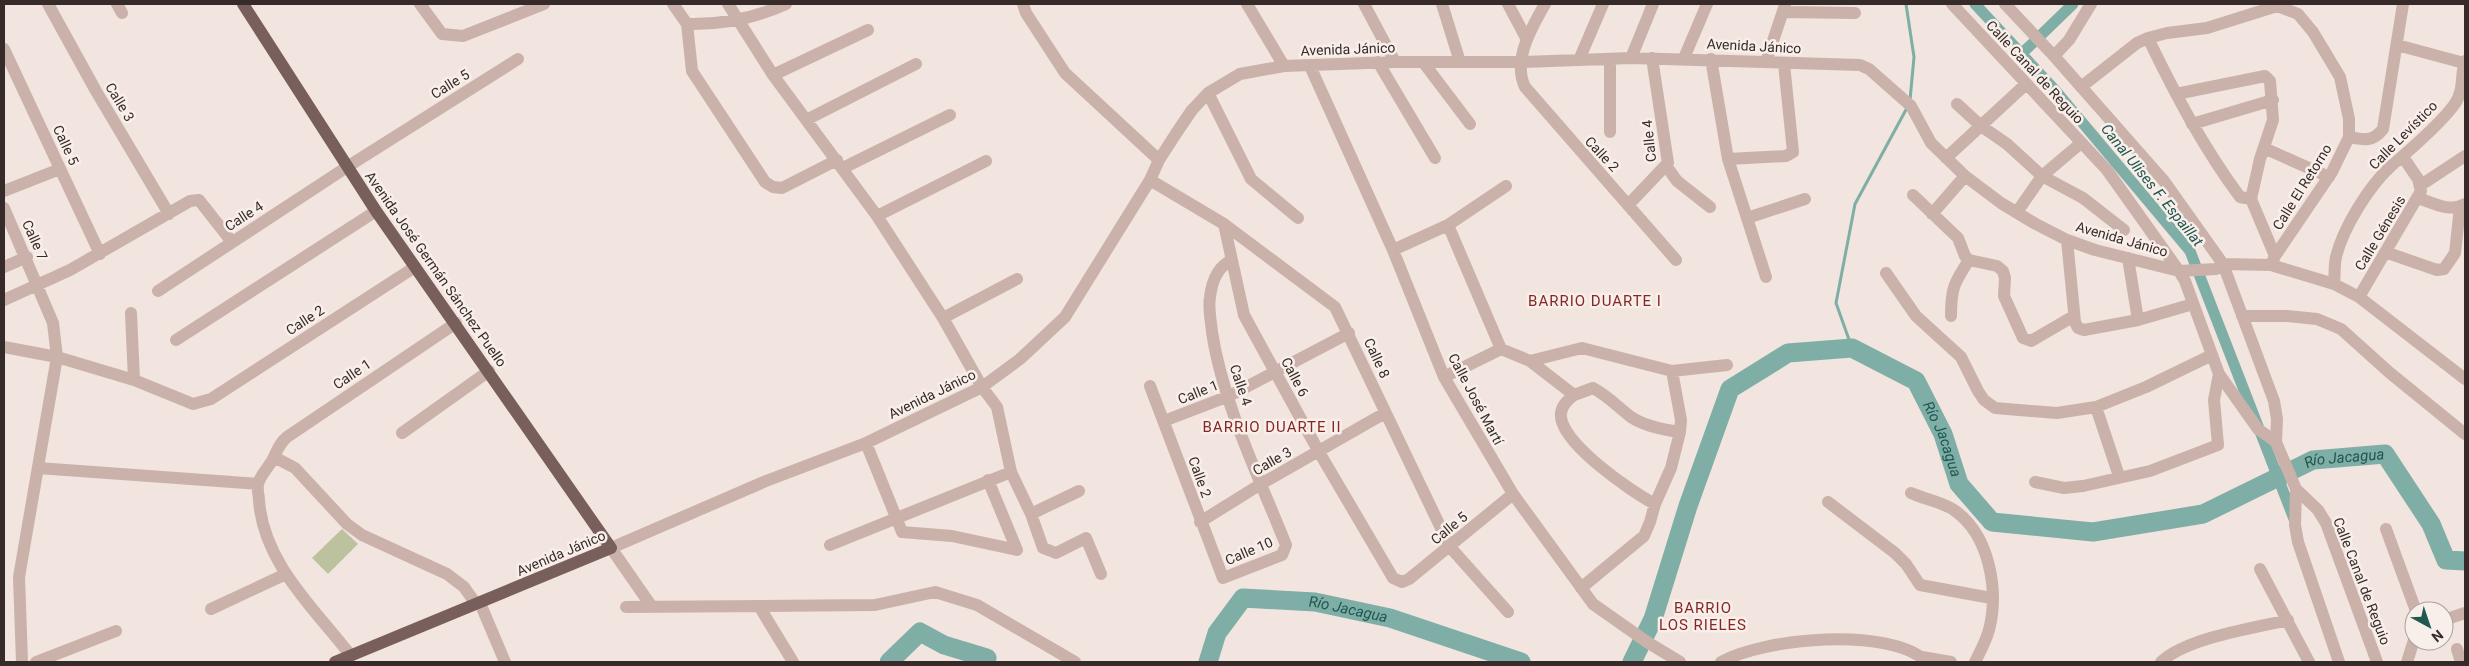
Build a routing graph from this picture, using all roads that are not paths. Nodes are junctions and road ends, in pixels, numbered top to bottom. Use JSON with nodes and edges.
{"nodes":[{"id":1,"x":48,"y":4,"type":"edge"},
{"id":2,"x":243,"y":4,"type":"edge"},
{"id":3,"x":420,"y":4,"type":"edge"},
{"id":4,"x":544,"y":4,"type":"edge"},
{"id":5,"x":674,"y":4,"type":"edge"},
{"id":6,"x":728,"y":4,"type":"edge"},
{"id":7,"x":786,"y":4,"type":"edge"},
{"id":8,"x":1023,"y":4,"type":"edge"},
{"id":9,"x":1247,"y":4,"type":"edge"},
{"id":10,"x":1364,"y":4,"type":"edge"},
{"id":11,"x":1442,"y":4,"type":"edge"},
{"id":12,"x":1508,"y":4,"type":"edge"},
{"id":13,"x":1544,"y":4,"type":"edge"},
{"id":14,"x":1604,"y":4,"type":"edge"},
{"id":15,"x":1652,"y":4,"type":"edge"},
{"id":16,"x":1706,"y":4,"type":"edge"},
{"id":17,"x":1952,"y":4,"type":"edge"},
{"id":18,"x":2005,"y":4,"type":"edge"},
{"id":19,"x":2091,"y":4,"type":"edge"},
{"id":20,"x":2403,"y":4,"type":"edge"},
{"id":21,"x":2261,"y":7,"type":"edge"},
{"id":22,"x":1784,"y":8,"type":"edge"},
{"id":23,"x":1855,"y":13,"type":"dead end"},
{"id":24,"x":736,"y":21,"type":"junction"},
{"id":25,"x":687,"y":24,"type":"junction"},
{"id":26,"x":868,"y":30,"type":"dead end"},
{"id":27,"x":1526,"y":38,"type":"junction"},
{"id":28,"x":2148,"y":38,"type":"junction"},
{"id":29,"x":2397,"y":45,"type":"junction"},
{"id":30,"x":4,"y":49,"type":"edge"},
{"id":31,"x":2054,"y":56,"type":"junction"},
{"id":32,"x":1631,"y":58,"type":"junction"},
{"id":33,"x":1652,"y":58,"type":"junction"},
{"id":34,"x":1684,"y":58,"type":"junction"},
{"id":35,"x":518,"y":59,"type":"dead end"},
{"id":36,"x":1610,"y":59,"type":"junction"},
{"id":37,"x":1711,"y":59,"type":"junction"},
{"id":38,"x":1579,"y":60,"type":"junction"},
{"id":39,"x":1378,"y":62,"type":"junction"},
{"id":40,"x":1395,"y":62,"type":"junction"},
{"id":41,"x":1424,"y":62,"type":"junction"},
{"id":42,"x":1460,"y":62,"type":"junction"},
{"id":43,"x":1522,"y":62,"type":"junction"},
{"id":44,"x":1766,"y":62,"type":"junction"},
{"id":45,"x":2464,"y":62,"type":"edge"},
{"id":46,"x":916,"y":64,"type":"dead end"},
{"id":47,"x":1784,"y":64,"type":"junction"},
{"id":48,"x":1284,"y":66,"type":"junction"},
{"id":49,"x":1310,"y":66,"type":"junction"},
{"id":50,"x":772,"y":75,"type":"junction"},
{"id":51,"x":2026,"y":84,"type":"junction"},
{"id":52,"x":2081,"y":87,"type":"junction"},
{"id":53,"x":1208,"y":93,"type":"junction"},
{"id":54,"x":2176,"y":94,"type":"junction"},
{"id":55,"x":2273,"y":100,"type":"junction"},
{"id":56,"x":1957,"y":104,"type":"dead end"},
{"id":57,"x":950,"y":115,"type":"dead end"},
{"id":58,"x":808,"y":120,"type":"junction"},
{"id":59,"x":1470,"y":124,"type":"dead end"},
{"id":60,"x":2192,"y":124,"type":"junction"},
{"id":61,"x":1981,"y":126,"type":"junction"},
{"id":62,"x":1610,"y":132,"type":"dead end"},
{"id":63,"x":2350,"y":137,"type":"junction"},
{"id":64,"x":2081,"y":143,"type":"junction"},
{"id":65,"x":2264,"y":148,"type":"junction"},
{"id":66,"x":2465,"y":156,"type":"edge"},
{"id":67,"x":2404,"y":157,"type":"junction"},
{"id":68,"x":1435,"y":158,"type":"dead end"},
{"id":69,"x":1946,"y":158,"type":"junction"},
{"id":70,"x":1728,"y":159,"type":"junction"},
{"id":71,"x":1158,"y":160,"type":"junction"},
{"id":72,"x":986,"y":161,"type":"dead end"},
{"id":73,"x":840,"y":164,"type":"junction"},
{"id":74,"x":347,"y":167,"type":"junction"},
{"id":75,"x":1666,"y":167,"type":"junction"},
{"id":76,"x":60,"y":169,"type":"junction"},
{"id":77,"x":1965,"y":176,"type":"junction"},
{"id":78,"x":2042,"y":176,"type":"junction"},
{"id":79,"x":2329,"y":177,"type":"junction"},
{"id":80,"x":1150,"y":180,"type":"junction"},
{"id":81,"x":2420,"y":185,"type":"junction"},
{"id":82,"x":1506,"y":186,"type":"dead end"},
{"id":83,"x":4,"y":191,"type":"edge"},
{"id":84,"x":1913,"y":196,"type":"dead end"},
{"id":85,"x":2418,"y":198,"type":"junction"},
{"id":86,"x":1805,"y":199,"type":"dead end"},
{"id":87,"x":2251,"y":199,"type":"junction"},
{"id":88,"x":1629,"y":204,"type":"junction"},
{"id":89,"x":2462,"y":206,"type":"edge"},
{"id":90,"x":1710,"y":207,"type":"dead end"},
{"id":91,"x":4,"y":208,"type":"edge"},
{"id":92,"x":376,"y":211,"type":"junction"},
{"id":93,"x":2016,"y":212,"type":"junction"},
{"id":94,"x":169,"y":214,"type":"junction"},
{"id":95,"x":1932,"y":214,"type":"junction"},
{"id":96,"x":878,"y":216,"type":"junction"},
{"id":97,"x":1298,"y":218,"type":"dead end"},
{"id":98,"x":1747,"y":218,"type":"junction"},
{"id":99,"x":1224,"y":224,"type":"junction"},
{"id":100,"x":1448,"y":225,"type":"junction"},
{"id":101,"x":2124,"y":230,"type":"dead end"},
{"id":102,"x":2067,"y":240,"type":"junction"},
{"id":103,"x":232,"y":242,"type":"junction"},
{"id":104,"x":1393,"y":250,"type":"junction"},
{"id":105,"x":2385,"y":252,"type":"junction"},
{"id":106,"x":100,"y":254,"type":"junction"},
{"id":107,"x":27,"y":257,"type":"junction"},
{"id":108,"x":2128,"y":258,"type":"junction"},
{"id":109,"x":1232,"y":260,"type":"junction"},
{"id":110,"x":1676,"y":260,"type":"dead end"},
{"id":111,"x":1969,"y":260,"type":"junction"},
{"id":112,"x":2273,"y":260,"type":"junction"},
{"id":113,"x":2219,"y":266,"type":"junction"},
{"id":114,"x":4,"y":267,"type":"edge"},
{"id":115,"x":415,"y":267,"type":"junction"},
{"id":116,"x":2182,"y":271,"type":"junction"},
{"id":117,"x":1886,"y":273,"type":"dead end"},
{"id":118,"x":1766,"y":277,"type":"dead end"},
{"id":119,"x":1017,"y":279,"type":"dead end"},
{"id":120,"x":2334,"y":284,"type":"junction"},
{"id":121,"x":39,"y":286,"type":"junction"},
{"id":122,"x":158,"y":291,"type":"dead end"},
{"id":123,"x":2359,"y":297,"type":"junction"},
{"id":124,"x":4,"y":300,"type":"edge"},
{"id":125,"x":2193,"y":304,"type":"junction"},
{"id":126,"x":130,"y":313,"type":"dead end"},
{"id":127,"x":1951,"y":316,"type":"dead end"},
{"id":128,"x":2074,"y":316,"type":"junction"},
{"id":129,"x":2242,"y":316,"type":"junction"},
{"id":130,"x":943,"y":318,"type":"junction"},
{"id":131,"x":2138,"y":320,"type":"junction"},
{"id":132,"x":456,"y":323,"type":"junction"},
{"id":133,"x":1348,"y":333,"type":"junction"},
{"id":134,"x":176,"y":340,"type":"dead end"},
{"id":135,"x":4,"y":347,"type":"edge"},
{"id":136,"x":1501,"y":350,"type":"junction"},
{"id":137,"x":2212,"y":355,"type":"junction"},
{"id":138,"x":57,"y":357,"type":"junction"},
{"id":139,"x":1530,"y":361,"type":"junction"},
{"id":140,"x":1727,"y":365,"type":"dead end"},
{"id":141,"x":489,"y":371,"type":"junction"},
{"id":142,"x":1275,"y":371,"type":"junction"},
{"id":143,"x":1672,"y":371,"type":"junction"},
{"id":144,"x":2219,"y":374,"type":"junction"},
{"id":145,"x":1444,"y":377,"type":"junction"},
{"id":146,"x":2465,"y":379,"type":"edge"},
{"id":147,"x":134,"y":380,"type":"junction"},
{"id":148,"x":1150,"y":386,"type":"dead end"},
{"id":149,"x":982,"y":387,"type":"junction"},
{"id":150,"x":1574,"y":394,"type":"junction"},
{"id":151,"x":1229,"y":396,"type":"junction"},
{"id":152,"x":2096,"y":407,"type":"junction"},
{"id":153,"x":1385,"y":413,"type":"junction"},
{"id":154,"x":1164,"y":421,"type":"junction"},
{"id":155,"x":1680,"y":432,"type":"junction"},
{"id":156,"x":402,"y":433,"type":"dead end"},
{"id":157,"x":2465,"y":434,"type":"edge"},
{"id":158,"x":2276,"y":442,"type":"junction"},
{"id":159,"x":866,"y":443,"type":"junction"},
{"id":160,"x":1318,"y":452,"type":"junction"},
{"id":161,"x":274,"y":457,"type":"junction"},
{"id":162,"x":38,"y":468,"type":"junction"},
{"id":163,"x":1011,"y":472,"type":"junction"},
{"id":164,"x":2119,"y":476,"type":"junction"},
{"id":165,"x":988,"y":480,"type":"junction"},
{"id":166,"x":2035,"y":482,"type":"dead end"},
{"id":167,"x":258,"y":484,"type":"junction"},
{"id":168,"x":1261,"y":484,"type":"junction"},
{"id":169,"x":2296,"y":489,"type":"junction"},
{"id":170,"x":1079,"y":491,"type":"dead end"},
{"id":171,"x":1910,"y":493,"type":"dead end"},
{"id":172,"x":1512,"y":494,"type":"junction"},
{"id":173,"x":1828,"y":502,"type":"dead end"},
{"id":174,"x":1655,"y":504,"type":"junction"},
{"id":175,"x":1031,"y":514,"type":"junction"},
{"id":176,"x":897,"y":518,"type":"junction"},
{"id":177,"x":1200,"y":522,"type":"junction"},
{"id":178,"x":2386,"y":529,"type":"dead end"},
{"id":179,"x":830,"y":545,"type":"dead end"},
{"id":180,"x":1450,"y":547,"type":"junction"},
{"id":181,"x":611,"y":548,"type":"junction"},
{"id":182,"x":1285,"y":551,"type":"joint"},
{"id":183,"x":2260,"y":569,"type":"dead end"},
{"id":184,"x":286,"y":574,"type":"junction"},
{"id":185,"x":1102,"y":574,"type":"dead end"},
{"id":186,"x":1222,"y":578,"type":"joint"},
{"id":187,"x":1402,"y":582,"type":"joint"},
{"id":188,"x":1581,"y":588,"type":"junction"},
{"id":189,"x":1992,"y":598,"type":"junction"},
{"id":190,"x":2412,"y":601,"type":"edge"},
{"id":191,"x":478,"y":604,"type":"junction"},
{"id":192,"x":652,"y":606,"type":"junction"},
{"id":193,"x":759,"y":606,"type":"junction"},
{"id":194,"x":626,"y":607,"type":"dead end"},
{"id":195,"x":211,"y":609,"type":"dead end"},
{"id":196,"x":1508,"y":612,"type":"dead end"},
{"id":197,"x":2288,"y":620,"type":"junction"},
{"id":198,"x":116,"y":631,"type":"dead end"},
{"id":199,"x":2457,"y":649,"type":"dead end"},
{"id":200,"x":352,"y":656,"type":"junction"},
{"id":201,"x":1924,"y":660,"type":"edge"},
{"id":202,"x":22,"y":662,"type":"edge"},
{"id":203,"x":40,"y":662,"type":"edge"},
{"id":204,"x":335,"y":662,"type":"edge"},
{"id":205,"x":505,"y":662,"type":"edge"},
{"id":206,"x":793,"y":662,"type":"edge"},
{"id":207,"x":1075,"y":662,"type":"edge"},
{"id":208,"x":1680,"y":662,"type":"edge"},
{"id":209,"x":1721,"y":662,"type":"edge"},
{"id":210,"x":1952,"y":662,"type":"edge"},
{"id":211,"x":1975,"y":662,"type":"edge"},
{"id":212,"x":2160,"y":662,"type":"edge"},
{"id":213,"x":2309,"y":662,"type":"edge"},
{"id":214,"x":2339,"y":662,"type":"edge"},
{"id":215,"x":2377,"y":662,"type":"edge"},
{"id":216,"x":2461,"y":662,"type":"edge"}],
"edges":[{"from":1,"to":94,"type":"street","name":"Calle 3"},
{"from":2,"to":74,"type":"main road","name":"Avenida José Germán Sánchez Puello"},
{"from":3,"to":4,"type":"street"},
{"from":5,"to":25,"type":"street"},
{"from":6,"to":24,"type":"street"},
{"from":7,"to":24,"type":"street"},
{"from":8,"to":71,"type":"street"},
{"from":9,"to":48,"type":"street"},
{"from":10,"to":40,"type":"street"},
{"from":11,"to":42,"type":"street"},
{"from":12,"to":27,"type":"street"},
{"from":13,"to":27,"type":"street","name":"Calle 2"},
{"from":14,"to":38,"type":"street"},
{"from":15,"to":32,"type":"street"},
{"from":16,"to":34,"type":"street"},
{"from":17,"to":51,"type":"street","name":"Calle Canal de Reguio"},
{"from":18,"to":31,"type":"street","name":"Calle Canal de Reguio"},
{"from":19,"to":31,"type":"street"},
{"from":20,"to":29,"type":"street"},
{"from":21,"to":28,"type":"street","name":"Calle El Retorno"},
{"from":21,"to":63,"type":"street","name":"Calle El Retorno"},
{"from":22,"to":23,"type":"street"},
{"from":22,"to":44,"type":"street"},
{"from":24,"to":25,"type":"street"},
{"from":24,"to":50,"type":"street"},
{"from":25,"to":73,"type":"street"},
{"from":26,"to":50,"type":"street"},
{"from":27,"to":43,"type":"street","name":"Calle 2"},
{"from":28,"to":52,"type":"street","name":"Calle El Retorno"},
{"from":28,"to":54,"type":"street"},
{"from":29,"to":45,"type":"street"},
{"from":29,"to":63,"type":"street"},
{"from":30,"to":76,"type":"street","name":"Calle 5"},
{"from":31,"to":52,"type":"street","name":"Calle Canal de Reguio"},
{"from":32,"to":33,"type":"street","name":"Avenida Jánico"},
{"from":32,"to":36,"type":"street","name":"Avenida Jánico"},
{"from":33,"to":34,"type":"street","name":"Avenida Jánico"},
{"from":33,"to":75,"type":"street","name":"Calle 4"},
{"from":34,"to":37,"type":"street","name":"Avenida Jánico"},
{"from":35,"to":74,"type":"street","name":"Calle 5"},
{"from":36,"to":38,"type":"street","name":"Avenida Jánico"},
{"from":36,"to":62,"type":"street"},
{"from":37,"to":44,"type":"street","name":"Avenida Jánico"},
{"from":37,"to":70,"type":"street"},
{"from":38,"to":43,"type":"street","name":"Avenida Jánico"},
{"from":39,"to":40,"type":"street","name":"Avenida Jánico"},
{"from":39,"to":49,"type":"street","name":"Avenida Jánico"},
{"from":39,"to":68,"type":"street"},
{"from":40,"to":41,"type":"street","name":"Avenida Jánico"},
{"from":41,"to":42,"type":"street","name":"Avenida Jánico"},
{"from":41,"to":59,"type":"street"},
{"from":42,"to":43,"type":"street","name":"Avenida Jánico"},
{"from":43,"to":88,"type":"street","name":"Calle 2"},
{"from":44,"to":47,"type":"street","name":"Avenida Jánico"},
{"from":45,"to":67,"type":"street","name":"Calle Levístico"},
{"from":46,"to":58,"type":"street"},
{"from":47,"to":69,"type":"street","name":"Avenida Jánico"},
{"from":47,"to":70,"type":"street"},
{"from":48,"to":49,"type":"street","name":"Avenida Jánico"},
{"from":48,"to":53,"type":"street","name":"Avenida Jánico"},
{"from":49,"to":104,"type":"street","name":"Calle José Martí"},
{"from":50,"to":58,"type":"street"},
{"from":51,"to":61,"type":"street"},
{"from":51,"to":64,"type":"street","name":"Calle Canal de Reguio"},
{"from":52,"to":113,"type":"street","name":"Calle Canal de Reguio"},
{"from":53,"to":71,"type":"street","name":"Avenida Jánico"},
{"from":53,"to":97,"type":"street"},
{"from":54,"to":55,"type":"street"},
{"from":54,"to":60,"type":"street"},
{"from":55,"to":60,"type":"street"},
{"from":55,"to":65,"type":"street"},
{"from":56,"to":61,"type":"street"},
{"from":57,"to":73,"type":"street"},
{"from":58,"to":73,"type":"street"},
{"from":60,"to":87,"type":"street"},
{"from":61,"to":69,"type":"street"},
{"from":61,"to":78,"type":"street"},
{"from":63,"to":79,"type":"street","name":"Calle El Retorno"},
{"from":64,"to":78,"type":"street"},
{"from":64,"to":116,"type":"street","name":"Calle Canal de Reguio"},
{"from":65,"to":79,"type":"street"},
{"from":65,"to":87,"type":"street"},
{"from":66,"to":81,"type":"street"},
{"from":67,"to":81,"type":"street","name":"Calle Génesis"},
{"from":67,"to":120,"type":"street","name":"Calle Levístico"},
{"from":69,"to":77,"type":"street","name":"Avenida Jánico"},
{"from":70,"to":98,"type":"street"},
{"from":71,"to":80,"type":"street","name":"Avenida Jánico"},
{"from":72,"to":96,"type":"street"},
{"from":73,"to":96,"type":"street"},
{"from":74,"to":92,"type":"main road","name":"Avenida José Germán Sánchez Puello"},
{"from":74,"to":103,"type":"street","name":"Calle 4"},
{"from":75,"to":88,"type":"street","name":"Calle 4"},
{"from":75,"to":90,"type":"street"},
{"from":76,"to":83,"type":"street"},
{"from":76,"to":106,"type":"street","name":"Calle 5"},
{"from":77,"to":93,"type":"street","name":"Avenida Jánico"},
{"from":77,"to":95,"type":"street"},
{"from":78,"to":93,"type":"street"},
{"from":78,"to":101,"type":"street"},
{"from":79,"to":112,"type":"street","name":"Calle El Retorno"},
{"from":80,"to":99,"type":"street","name":"Calle 8"},
{"from":80,"to":149,"type":"street","name":"Avenida Jánico"},
{"from":81,"to":85,"type":"street","name":"Calle Génesis"},
{"from":82,"to":100,"type":"street"},
{"from":84,"to":95,"type":"street"},
{"from":85,"to":89,"type":"street"},
{"from":85,"to":105,"type":"street","name":"Calle Génesis"},
{"from":86,"to":98,"type":"street"},
{"from":87,"to":112,"type":"street"},
{"from":88,"to":110,"type":"street","name":"Calle 2"},
{"from":89,"to":105,"type":"street"},
{"from":91,"to":107,"type":"street","name":"Calle 7"},
{"from":92,"to":115,"type":"main road","name":"Avenida José Germán Sánchez Puello"},
{"from":92,"to":134,"type":"street"},
{"from":93,"to":102,"type":"street","name":"Avenida Jánico"},
{"from":94,"to":103,"type":"street"},
{"from":94,"to":106,"type":"street"},
{"from":95,"to":111,"type":"street"},
{"from":96,"to":130,"type":"street"},
{"from":98,"to":118,"type":"street"},
{"from":99,"to":109,"type":"street","name":"Calle 6"},
{"from":99,"to":133,"type":"street","name":"Calle 8"},
{"from":100,"to":104,"type":"street"},
{"from":100,"to":136,"type":"street"},
{"from":102,"to":108,"type":"street","name":"Avenida Jánico"},
{"from":102,"to":128,"type":"street"},
{"from":103,"to":122,"type":"street","name":"Calle 4"},
{"from":104,"to":145,"type":"street","name":"Calle José Martí"},
{"from":105,"to":123,"type":"street","name":"Calle Génesis"},
{"from":106,"to":121,"type":"street"},
{"from":107,"to":114,"type":"street"},
{"from":107,"to":121,"type":"street","name":"Calle 7"},
{"from":108,"to":116,"type":"street","name":"Avenida Jánico"},
{"from":108,"to":131,"type":"street"},
{"from":109,"to":142,"type":"street","name":"Calle 6"},
{"from":109,"to":151,"type":"street","name":"Calle 4"},
{"from":111,"to":127,"type":"street"},
{"from":111,"to":128,"type":"street"},
{"from":112,"to":113,"type":"street","name":"Avenida Jánico"},
{"from":112,"to":120,"type":"street","name":"Avenida Jánico"},
{"from":113,"to":116,"type":"street","name":"Avenida Jánico"},
{"from":113,"to":129,"type":"street","name":"Calle Canal de Reguio"},
{"from":115,"to":132,"type":"main road","name":"Avenida José Germán Sánchez Puello"},
{"from":115,"to":147,"type":"street","name":"Calle 2"},
{"from":116,"to":125,"type":"street","name":"Calle Canal de Reguio"},
{"from":117,"to":152,"type":"street"},
{"from":119,"to":130,"type":"street"},
{"from":120,"to":123,"type":"street","name":"Avenida Jánico"},
{"from":121,"to":124,"type":"street"},
{"from":121,"to":138,"type":"street","name":"Calle 7"},
{"from":123,"to":146,"type":"street","name":"Avenida Jánico"},
{"from":125,"to":131,"type":"street"},
{"from":125,"to":137,"type":"street","name":"Calle Canal de Reguio"},
{"from":126,"to":147,"type":"street"},
{"from":128,"to":131,"type":"street"},
{"from":129,"to":157,"type":"street"},
{"from":129,"to":158,"type":"street","name":"Calle Canal de Reguio"},
{"from":130,"to":149,"type":"street"},
{"from":132,"to":141,"type":"main road","name":"Avenida José Germán Sánchez Puello"},
{"from":132,"to":161,"type":"street","name":"Calle 1"},
{"from":133,"to":142,"type":"street","name":"Calle 1"},
{"from":133,"to":153,"type":"street","name":"Calle 8"},
{"from":135,"to":138,"type":"street"},
{"from":136,"to":139,"type":"street"},
{"from":136,"to":145,"type":"street"},
{"from":137,"to":144,"type":"street","name":"Calle Canal de Reguio"},
{"from":137,"to":152,"type":"street"},
{"from":138,"to":147,"type":"street"},
{"from":138,"to":162,"type":"street","name":"Calle 7"},
{"from":139,"to":143,"type":"street"},
{"from":139,"to":150,"type":"street"},
{"from":140,"to":143,"type":"street"},
{"from":141,"to":156,"type":"street"},
{"from":141,"to":181,"type":"main road","name":"Avenida José Germán Sánchez Puello"},
{"from":142,"to":151,"type":"street","name":"Calle 1"},
{"from":142,"to":160,"type":"street","name":"Calle 6"},
{"from":143,"to":155,"type":"street"},
{"from":144,"to":158,"type":"street","name":"Calle Canal de Reguio"},
{"from":144,"to":164,"type":"street"},
{"from":145,"to":172,"type":"street","name":"Calle José Martí"},
{"from":148,"to":154,"type":"street","name":"Calle 2"},
{"from":149,"to":159,"type":"street","name":"Avenida Jánico"},
{"from":149,"to":163,"type":"street"},
{"from":150,"to":155,"type":"street"},
{"from":150,"to":174,"type":"street"},
{"from":151,"to":154,"type":"street","name":"Calle 1"},
{"from":151,"to":168,"type":"street","name":"Calle 4"},
{"from":152,"to":164,"type":"street"},
{"from":153,"to":160,"type":"street","name":"Calle 3"},
{"from":153,"to":180,"type":"street","name":"Calle 8"},
{"from":154,"to":177,"type":"street","name":"Calle 2"},
{"from":155,"to":174,"type":"street"},
{"from":158,"to":169,"type":"street","name":"Calle Canal de Reguio"},
{"from":159,"to":176,"type":"street"},
{"from":159,"to":181,"type":"street","name":"Avenida Jánico"},
{"from":160,"to":168,"type":"street","name":"Calle 3"},
{"from":160,"to":187,"type":"street","name":"Calle 6"},
{"from":161,"to":167,"type":"street","name":"Calle 1"},
{"from":161,"to":191,"type":"street"},
{"from":162,"to":167,"type":"street"},
{"from":162,"to":202,"type":"street","name":"Calle 7"},
{"from":163,"to":165,"type":"street"},
{"from":163,"to":175,"type":"street"},
{"from":164,"to":166,"type":"street"},
{"from":165,"to":176,"type":"street"},
{"from":165,"to":176,"type":"street"},
{"from":167,"to":184,"type":"street"},
{"from":168,"to":177,"type":"street","name":"Calle 3"},
{"from":168,"to":182,"type":"street","name":"Calle 4"},
{"from":169,"to":214,"type":"street","name":"Calle Canal de Reguio"},
{"from":169,"to":215,"type":"street","name":"Calle Canal de Reguio"},
{"from":170,"to":175,"type":"street"},
{"from":171,"to":189,"type":"street"},
{"from":172,"to":180,"type":"street","name":"Calle 5"},
{"from":172,"to":188,"type":"street","name":"Calle José Martí"},
{"from":173,"to":189,"type":"street"},
{"from":174,"to":188,"type":"street"},
{"from":175,"to":185,"type":"street"},
{"from":176,"to":179,"type":"street"},
{"from":177,"to":186,"type":"street","name":"Calle 2"},
{"from":178,"to":190,"type":"street"},
{"from":180,"to":187,"type":"street","name":"Calle 5"},
{"from":180,"to":196,"type":"street","name":"Calle 8"},
{"from":181,"to":191,"type":"main road","name":"Avenida Jánico"},
{"from":181,"to":192,"type":"street"},
{"from":182,"to":186,"type":"street","name":"Calle 10"},
{"from":183,"to":197,"type":"street"},
{"from":184,"to":195,"type":"street"},
{"from":184,"to":200,"type":"street"},
{"from":188,"to":208,"type":"street","name":"Calle José Martí"},
{"from":189,"to":211,"type":"street"},
{"from":191,"to":200,"type":"main road","name":"Avenida Jánico"},
{"from":191,"to":205,"type":"street"},
{"from":192,"to":193,"type":"street"},
{"from":192,"to":194,"type":"street"},
{"from":193,"to":206,"type":"street"},
{"from":193,"to":207,"type":"street"},
{"from":197,"to":212,"type":"street"},
{"from":197,"to":213,"type":"street"},
{"from":198,"to":203,"type":"street"},
{"from":199,"to":216,"type":"street"},
{"from":200,"to":204,"type":"main road","name":"Avenida Jánico"},
{"from":201,"to":209,"type":"street"},
{"from":201,"to":210,"type":"street"}]}
